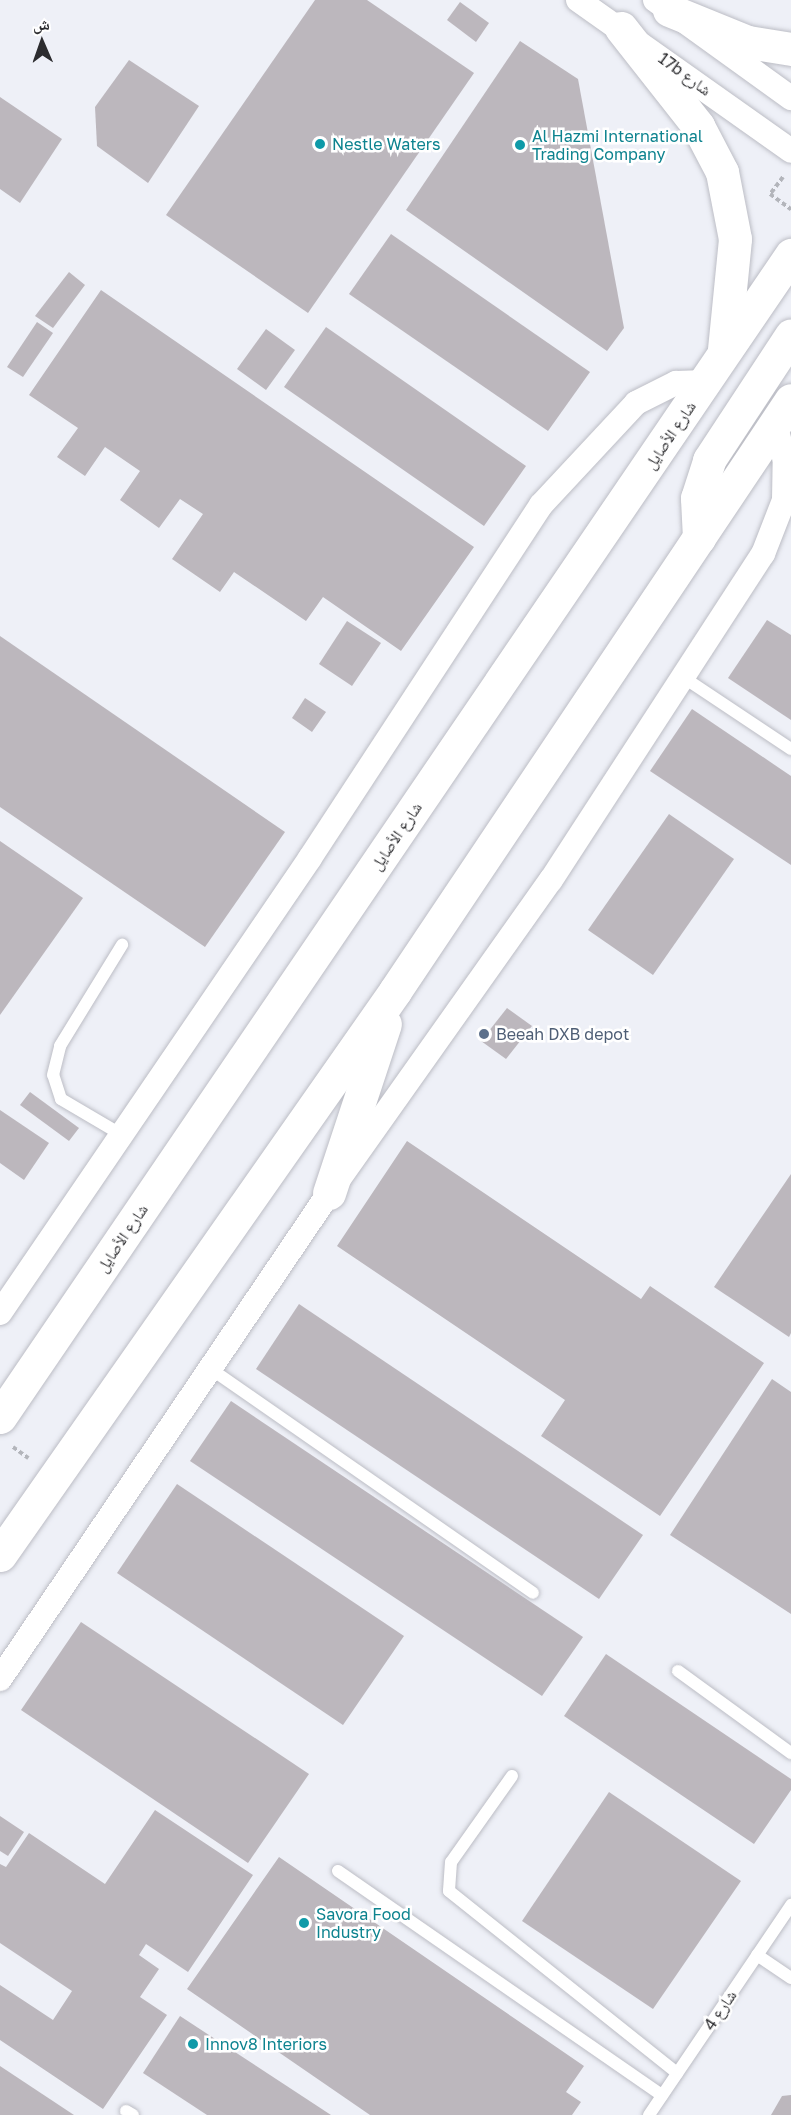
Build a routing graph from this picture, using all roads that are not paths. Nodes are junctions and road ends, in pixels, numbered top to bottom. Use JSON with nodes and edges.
{"nodes":[{"id":1,"x":578,"y":0,"type":"edge"},
{"id":2,"x":662,"y":5,"type":"edge"},
{"id":3,"x":621,"y":28,"type":"junction"},
{"id":4,"x":791,"y":49,"type":"edge"},
{"id":5,"x":791,"y":98,"type":"edge"},
{"id":6,"x":791,"y":151,"type":"edge"},
{"id":7,"x":791,"y":255,"type":"edge"},
{"id":8,"x":791,"y":335,"type":"edge"},
{"id":9,"x":724,"y":352,"type":"junction"},
{"id":10,"x":706,"y":382,"type":"junction"},
{"id":11,"x":784,"y":412,"type":"edge"},
{"id":12,"x":699,"y":538,"type":"junction"},
{"id":13,"x":683,"y":676,"type":"junction"},
{"id":14,"x":791,"y":749,"type":"edge"},
{"id":15,"x":122,"y":945,"type":"dead end"},
{"id":16,"x":395,"y":991,"type":"junction"},
{"id":17,"x":122,"y":1135,"type":"junction"},
{"id":18,"x":329,"y":1193,"type":"junction"},
{"id":19,"x":0,"y":1313,"type":"edge"},
{"id":20,"x":211,"y":1369,"type":"junction"},
{"id":21,"x":0,"y":1417,"type":"edge"},
{"id":22,"x":0,"y":1555,"type":"edge"},
{"id":23,"x":533,"y":1593,"type":"dead end"},
{"id":24,"x":678,"y":1671,"type":"dead end"},
{"id":25,"x":0,"y":1678,"type":"edge"},
{"id":26,"x":791,"y":1754,"type":"edge"},
{"id":27,"x":512,"y":1776,"type":"dead end"},
{"id":28,"x":338,"y":1871,"type":"dead end"},
{"id":29,"x":791,"y":1905,"type":"edge"},
{"id":30,"x":757,"y":1955,"type":"junction"},
{"id":31,"x":791,"y":1978,"type":"edge"},
{"id":32,"x":677,"y":2073,"type":"junction"},
{"id":33,"x":662,"y":2095,"type":"junction"},
{"id":34,"x":649,"y":2115,"type":"edge"}],
"edges":[{"from":1,"to":3,"type":"street","name":"17b شارع"},
{"from":2,"to":4,"type":"main road"},
{"from":2,"to":5,"type":"street"},
{"from":3,"to":6,"type":"street","name":"17b شارع"},
{"from":3,"to":9,"type":"main road"},
{"from":7,"to":9,"type":"main road","name":"شارع الأصايل"},
{"from":8,"to":12,"type":"main road"},
{"from":9,"to":10,"type":"main road","name":"شارع الأصايل"},
{"from":10,"to":17,"type":"street"},
{"from":10,"to":21,"type":"main road","name":"شارع الأصايل"},
{"from":11,"to":12,"type":"main road"},
{"from":11,"to":13,"type":"street"},
{"from":12,"to":16,"type":"main road"},
{"from":13,"to":14,"type":"lane"},
{"from":13,"to":18,"type":"street"},
{"from":15,"to":17,"type":"lane"},
{"from":16,"to":18,"type":"main road"},
{"from":16,"to":22,"type":"main road"},
{"from":17,"to":19,"type":"street"},
{"from":18,"to":20,"type":"street"},
{"from":20,"to":23,"type":"lane"},
{"from":20,"to":25,"type":"street"},
{"from":24,"to":26,"type":"lane"},
{"from":27,"to":32,"type":"lane"},
{"from":28,"to":33,"type":"lane"},
{"from":29,"to":30,"type":"lane","name":"شارع 4"},
{"from":30,"to":31,"type":"lane"},
{"from":30,"to":32,"type":"lane","name":"شارع 4"},
{"from":32,"to":33,"type":"lane","name":"شارع 4"},
{"from":33,"to":34,"type":"lane","name":"شارع 4"}]}
